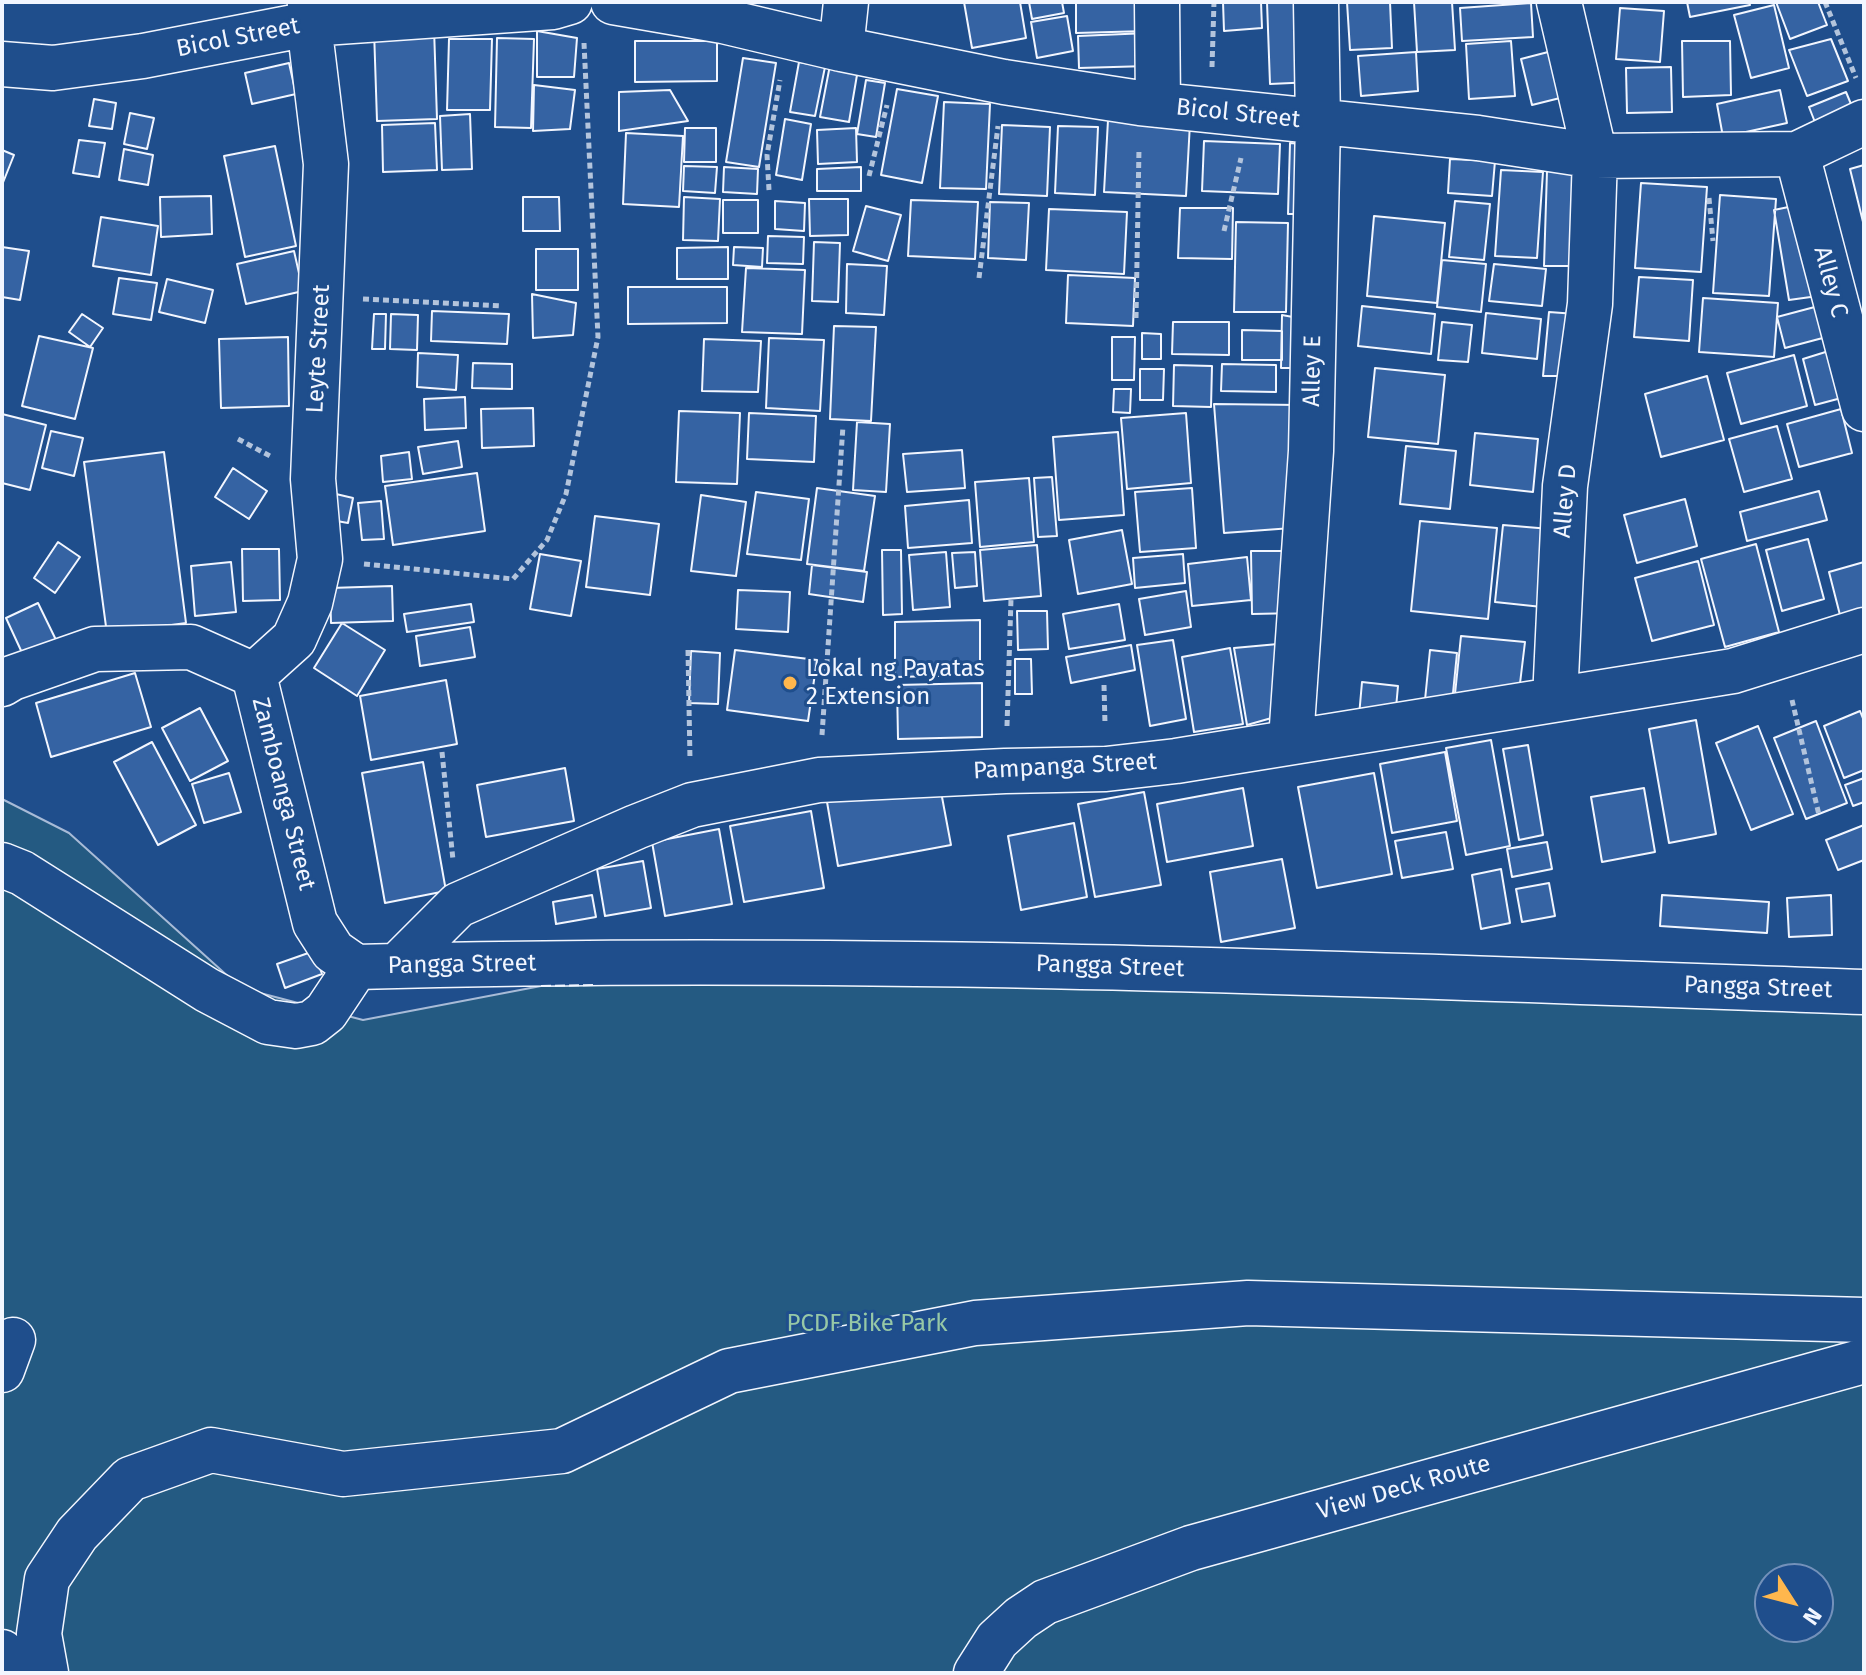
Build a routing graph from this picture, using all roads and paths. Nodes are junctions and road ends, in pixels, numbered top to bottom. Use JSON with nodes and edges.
{"nodes":[{"id":1,"x":846,"y":2,"type":"edge"},
{"id":2,"x":1157,"y":2,"type":"edge"},
{"id":3,"x":1214,"y":2,"type":"edge"},
{"id":4,"x":1316,"y":2,"type":"edge"},
{"id":5,"x":1559,"y":2,"type":"edge"},
{"id":6,"x":1825,"y":2,"type":"edge"},
{"id":7,"x":589,"y":12,"type":"edge"},
{"id":8,"x":310,"y":13,"type":"edge"},
{"id":9,"x":787,"y":36,"type":"junction"},
{"id":10,"x":841,"y":49,"type":"junction"},
{"id":11,"x":899,"y":61,"type":"junction"},
{"id":12,"x":2,"y":64,"type":"edge"},
{"id":13,"x":1004,"y":82,"type":"junction"},
{"id":14,"x":1861,"y":103,"type":"edge"},
{"id":15,"x":1149,"y":104,"type":"junction"},
{"id":16,"x":1230,"y":113,"type":"junction"},
{"id":17,"x":1318,"y":122,"type":"junction"},
{"id":18,"x":1797,"y":154,"type":"junction"},
{"id":19,"x":1595,"y":156,"type":"junction"},
{"id":20,"x":869,"y":176,"type":"dead end"},
{"id":21,"x":769,"y":190,"type":"dead end"},
{"id":22,"x":1224,"y":231,"type":"dead end"},
{"id":23,"x":979,"y":278,"type":"dead end"},
{"id":24,"x":322,"y":297,"type":"junction"},
{"id":25,"x":502,"y":306,"type":"dead end"},
{"id":26,"x":1136,"y":318,"type":"dead end"},
{"id":27,"x":1864,"y":409,"type":"edge"},
{"id":28,"x":843,"y":426,"type":"dead end"},
{"id":29,"x":320,"y":559,"type":"junction"},
{"id":30,"x":1011,"y":599,"type":"dead end"},
{"id":31,"x":1864,"y":630,"type":"edge"},
{"id":32,"x":688,"y":650,"type":"dead end"},
{"id":33,"x":1782,"y":656,"type":"junction"},
{"id":34,"x":254,"y":675,"type":"junction"},
{"id":35,"x":2,"y":684,"type":"edge"},
{"id":36,"x":1555,"y":699,"type":"junction"},
{"id":37,"x":1291,"y":740,"type":"junction"},
{"id":38,"x":442,"y":752,"type":"dead end"},
{"id":39,"x":1005,"y":771,"type":"junction"},
{"id":40,"x":819,"y":780,"type":"junction"},
{"id":41,"x":692,"y":805,"type":"junction"},
{"id":42,"x":1819,"y":815,"type":"dead end"},
{"id":43,"x":2,"y":865,"type":"edge"},
{"id":44,"x":458,"y":905,"type":"junction"},
{"id":45,"x":376,"y":966,"type":"junction"},
{"id":46,"x":1864,"y":992,"type":"edge"},
{"id":47,"x":1864,"y":1320,"type":"edge"},
{"id":48,"x":1864,"y":1361,"type":"edge"},
{"id":49,"x":2,"y":1652,"type":"edge"},
{"id":50,"x":16,"y":1673,"type":"edge"},
{"id":51,"x":46,"y":1673,"type":"edge"},
{"id":52,"x":976,"y":1673,"type":"edge"}],
"edges":[{"from":1,"to":10,"type":"street"},
{"from":2,"to":15,"type":"street"},
{"from":3,"to":16,"type":"path"},
{"from":4,"to":17,"type":"street","name":"Alley E"},
{"from":5,"to":19,"type":"street","name":"Alley D"},
{"from":6,"to":14,"type":"path"},
{"from":7,"to":8,"type":"street","name":"Bicol Street"},
{"from":7,"to":9,"type":"street","name":"Bicol Street"},
{"from":7,"to":29,"type":"path"},
{"from":8,"to":12,"type":"street","name":"Bicol Street"},
{"from":8,"to":24,"type":"street","name":"Leyte Street"},
{"from":9,"to":10,"type":"street","name":"Bicol Street"},
{"from":9,"to":21,"type":"path"},
{"from":10,"to":11,"type":"street","name":"Bicol Street"},
{"from":11,"to":13,"type":"street","name":"Bicol Street"},
{"from":11,"to":20,"type":"path"},
{"from":13,"to":15,"type":"street","name":"Bicol Street"},
{"from":13,"to":23,"type":"path"},
{"from":14,"to":18,"type":"street","name":"Bicol Street"},
{"from":15,"to":16,"type":"street","name":"Bicol Street"},
{"from":15,"to":26,"type":"path"},
{"from":16,"to":17,"type":"street","name":"Bicol Street"},
{"from":16,"to":22,"type":"path"},
{"from":17,"to":19,"type":"street","name":"Bicol Street"},
{"from":17,"to":37,"type":"street","name":"Alley E"},
{"from":18,"to":19,"type":"street","name":"Bicol Street"},
{"from":18,"to":27,"type":"street","name":"Alley C"},
{"from":19,"to":36,"type":"street","name":"Alley D"},
{"from":24,"to":25,"type":"path"},
{"from":24,"to":29,"type":"street","name":"Leyte Street"},
{"from":28,"to":40,"type":"path"},
{"from":29,"to":34,"type":"street","name":"Leyte Street"},
{"from":30,"to":39,"type":"path"},
{"from":31,"to":33,"type":"street","name":"Pampanga Street"},
{"from":32,"to":41,"type":"path"},
{"from":33,"to":36,"type":"street","name":"Pampanga Street"},
{"from":33,"to":42,"type":"path"},
{"from":34,"to":35,"type":"street","name":"Zamboanga Street"},
{"from":34,"to":45,"type":"street","name":"Zamboanga Street"},
{"from":36,"to":37,"type":"street","name":"Pampanga Street"},
{"from":37,"to":39,"type":"street","name":"Pampanga Street"},
{"from":38,"to":44,"type":"path"},
{"from":39,"to":40,"type":"street","name":"Pampanga Street"},
{"from":40,"to":41,"type":"street","name":"Pampanga Street"},
{"from":41,"to":44,"type":"street","name":"Pampanga Street"},
{"from":43,"to":45,"type":"street","name":"Pampanga Street"},
{"from":44,"to":45,"type":"street","name":"Pampanga Street"},
{"from":45,"to":46,"type":"street","name":"Pangga Street"},
{"from":47,"to":51,"type":"street"},
{"from":48,"to":52,"type":"street","name":"View Deck Route"},
{"from":49,"to":50,"type":"street"}]}
